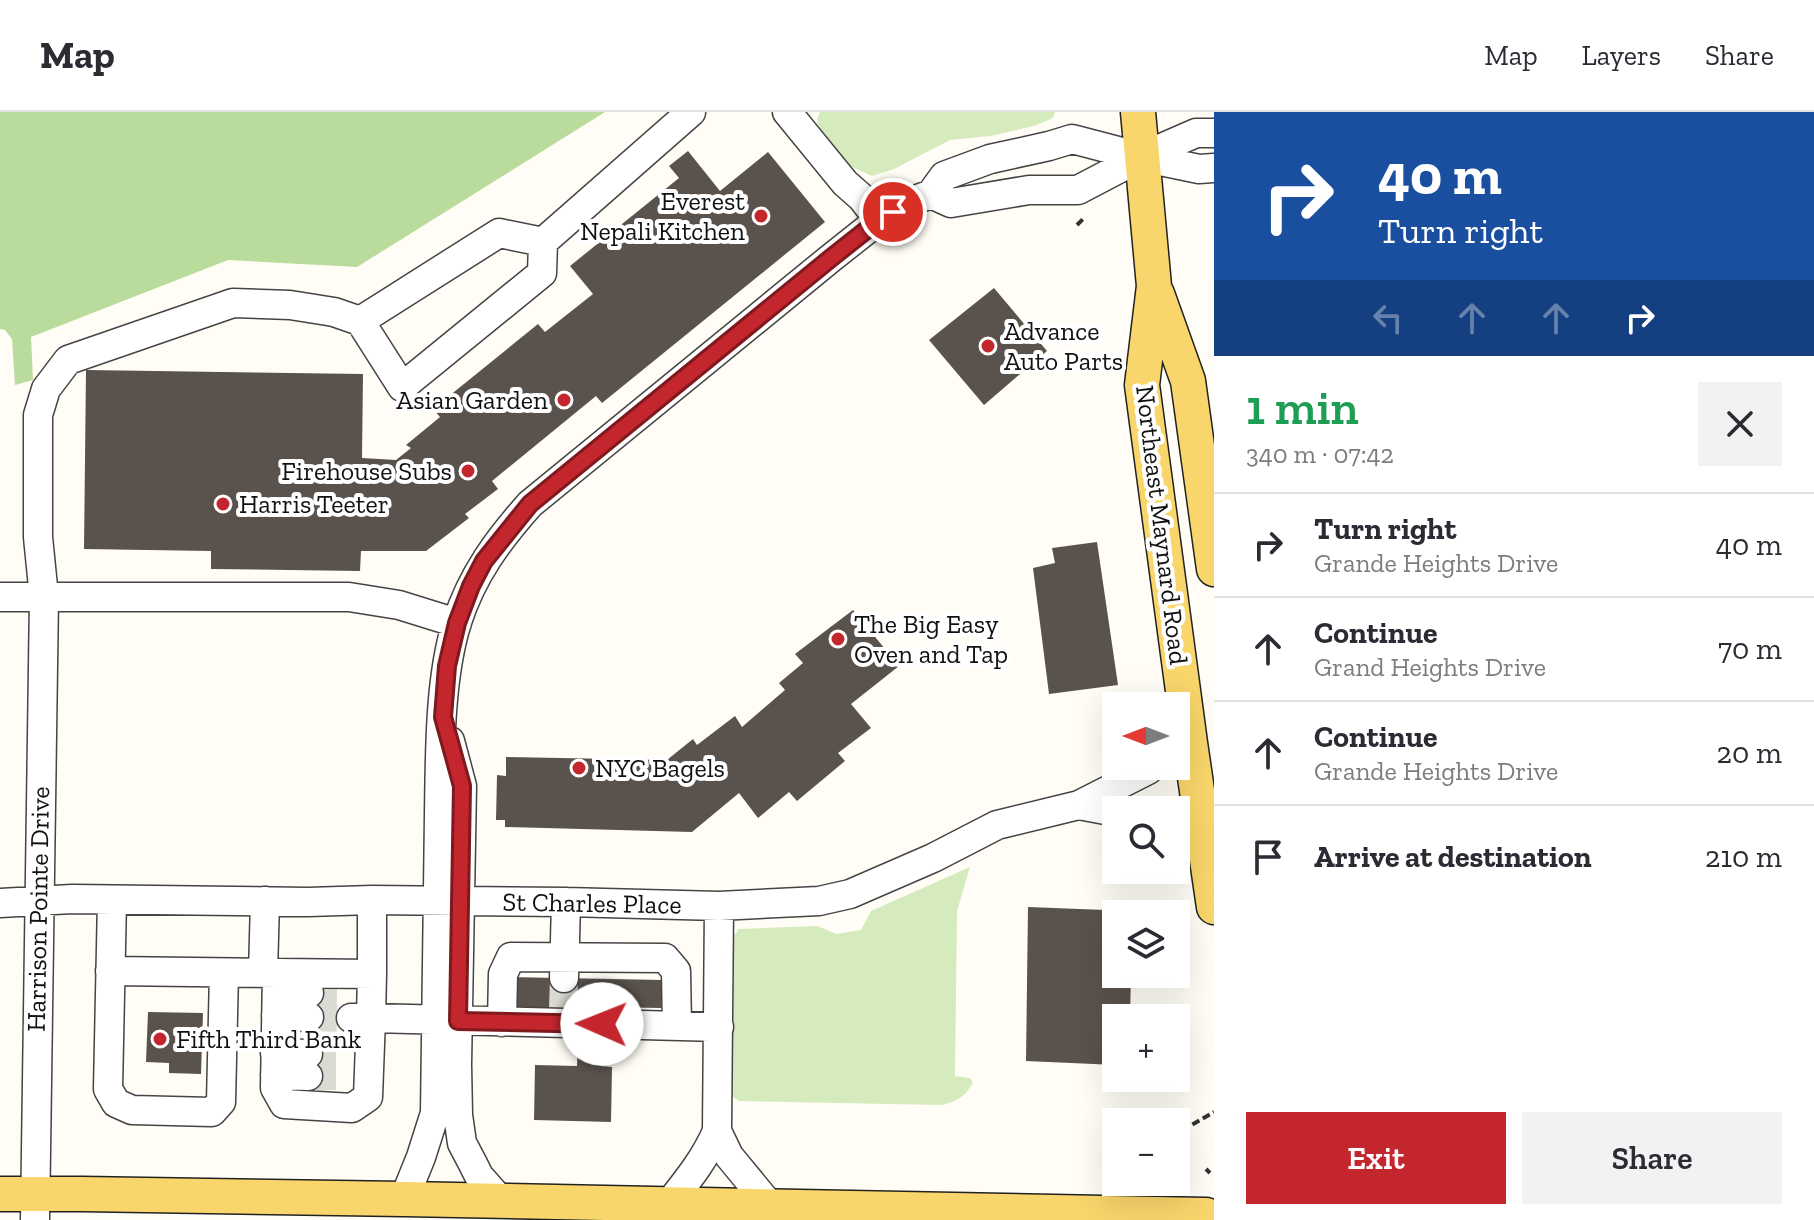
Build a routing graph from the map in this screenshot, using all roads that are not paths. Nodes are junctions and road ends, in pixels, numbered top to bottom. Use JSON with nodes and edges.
{"nodes":[{"id":1,"x":691,"y":112,"type":"edge"},
{"id":2,"x":787,"y":112,"type":"edge"},
{"id":3,"x":1138,"y":112,"type":"edge"},
{"id":4,"x":1214,"y":133,"type":"edge"},
{"id":5,"x":1141,"y":157,"type":"junction"},
{"id":6,"x":1214,"y":168,"type":"edge"},
{"id":7,"x":931,"y":194,"type":"junction"},
{"id":8,"x":879,"y":220,"type":"junction"},
{"id":9,"x":543,"y":242,"type":"junction"},
{"id":10,"x":1154,"y":286,"type":"junction"},
{"id":11,"x":360,"y":321,"type":"junction"},
{"id":12,"x":1214,"y":569,"type":"edge"},
{"id":13,"x":0,"y":597,"type":"edge"},
{"id":14,"x":44,"y":597,"type":"junction"},
{"id":15,"x":457,"y":623,"type":"junction"},
{"id":16,"x":1177,"y":692,"type":"edge"},
{"id":17,"x":443,"y":717,"type":"junction"},
{"id":18,"x":1190,"y":778,"type":"edge"},
{"id":19,"x":1128,"y":780,"type":"edge"},
{"id":20,"x":1079,"y":805,"type":"junction"},
{"id":21,"x":1102,"y":809,"type":"edge"},
{"id":22,"x":1190,"y":836,"type":"edge"},
{"id":23,"x":1205,"y":848,"type":"junction"},
{"id":24,"x":38,"y":900,"type":"junction"},
{"id":25,"x":112,"y":900,"type":"junction"},
{"id":26,"x":372,"y":900,"type":"junction"},
{"id":27,"x":265,"y":901,"type":"junction"},
{"id":28,"x":449,"y":902,"type":"junction"},
{"id":29,"x":566,"y":902,"type":"junction"},
{"id":30,"x":0,"y":903,"type":"edge"},
{"id":31,"x":719,"y":906,"type":"junction"},
{"id":32,"x":1214,"y":907,"type":"edge"},
{"id":33,"x":564,"y":967,"type":"junction"},
{"id":34,"x":110,"y":971,"type":"junction"},
{"id":35,"x":224,"y":973,"type":"junction"},
{"id":36,"x":274,"y":989,"type":"junction"},
{"id":37,"x":363,"y":1000,"type":"junction"},
{"id":38,"x":309,"y":1005,"type":"tunnel mouth"},
{"id":39,"x":447,"y":1021,"type":"junction"},
{"id":40,"x":502,"y":1022,"type":"junction"},
{"id":41,"x":677,"y":1026,"type":"junction"},
{"id":42,"x":719,"y":1027,"type":"junction"},
{"id":43,"x":275,"y":1064,"type":"junction"},
{"id":44,"x":308,"y":1065,"type":"tunnel mouth"},
{"id":45,"x":717,"y":1131,"type":"junction"},
{"id":46,"x":0,"y":1194,"type":"edge"},
{"id":47,"x":404,"y":1199,"type":"junction"},
{"id":48,"x":501,"y":1201,"type":"junction"},
{"id":49,"x":668,"y":1205,"type":"junction"},
{"id":50,"x":35,"y":1207,"type":"edge"},
{"id":51,"x":771,"y":1207,"type":"junction"},
{"id":52,"x":1214,"y":1218,"type":"edge"}],
"edges":[{"from":1,"to":9,"type":"street"},
{"from":2,"to":8,"type":"street"},
{"from":3,"to":5,"type":"main road","name":"Northeast Maynard Road"},
{"from":4,"to":5,"type":"street"},
{"from":5,"to":6,"type":"street"},
{"from":5,"to":7,"type":"street"},
{"from":5,"to":7,"type":"street"},
{"from":5,"to":10,"type":"main road","name":"Northeast Maynard Road"},
{"from":7,"to":8,"type":"street"},
{"from":8,"to":15,"type":"street"},
{"from":9,"to":11,"type":"street"},
{"from":9,"to":11,"type":"street"},
{"from":10,"to":12,"type":"main road","name":"Northeast Maynard Road"},
{"from":10,"to":16,"type":"main road","name":"Northeast Maynard Road"},
{"from":11,"to":14,"type":"street","name":"Harrison Pointe Drive"},
{"from":13,"to":14,"type":"street"},
{"from":14,"to":15,"type":"street"},
{"from":14,"to":24,"type":"street","name":"Harrison Pointe Drive"},
{"from":15,"to":17,"type":"street"},
{"from":17,"to":28,"type":"street"},
{"from":17,"to":28,"type":"street"},
{"from":18,"to":23,"type":"main road","name":"Northeast Maynard Road"},
{"from":19,"to":20,"type":"street","name":"St Charles Place"},
{"from":20,"to":21,"type":"street","name":"St Charles Place"},
{"from":20,"to":31,"type":"street","name":"St Charles Place"},
{"from":22,"to":23,"type":"street"},
{"from":23,"to":32,"type":"main road","name":"Northeast Maynard Road"},
{"from":24,"to":25,"type":"street","name":"St Charles Place"},
{"from":24,"to":30,"type":"street","name":"St Charles Place"},
{"from":24,"to":50,"type":"street","name":"Harrison Pointe Drive"},
{"from":25,"to":27,"type":"street","name":"St Charles Place"},
{"from":25,"to":34,"type":"street"},
{"from":26,"to":27,"type":"street","name":"St Charles Place"},
{"from":26,"to":28,"type":"street","name":"St Charles Place"},
{"from":26,"to":37,"type":"street"},
{"from":27,"to":36,"type":"street"},
{"from":28,"to":29,"type":"street","name":"St Charles Place"},
{"from":28,"to":39,"type":"street"},
{"from":29,"to":31,"type":"street","name":"St Charles Place"},
{"from":29,"to":33,"type":"street"},
{"from":31,"to":42,"type":"street"},
{"from":33,"to":40,"type":"street"},
{"from":33,"to":41,"type":"street"},
{"from":34,"to":35,"type":"street"},
{"from":34,"to":35,"type":"street"},
{"from":35,"to":36,"type":"street"},
{"from":36,"to":37,"type":"street"},
{"from":36,"to":38,"type":"street"},
{"from":36,"to":43,"type":"street"},
{"from":37,"to":39,"type":"street"},
{"from":37,"to":43,"type":"street"},
{"from":39,"to":40,"type":"street"},
{"from":39,"to":47,"type":"street"},
{"from":39,"to":48,"type":"street"},
{"from":40,"to":41,"type":"street"},
{"from":41,"to":42,"type":"street"},
{"from":42,"to":45,"type":"street"},
{"from":43,"to":44,"type":"street"},
{"from":45,"to":49,"type":"street"},
{"from":45,"to":51,"type":"street"},
{"from":46,"to":50,"type":"main road"},
{"from":47,"to":48,"type":"main road"},
{"from":47,"to":50,"type":"main road"},
{"from":48,"to":49,"type":"main road"},
{"from":49,"to":51,"type":"main road"},
{"from":51,"to":52,"type":"main road"}]}
